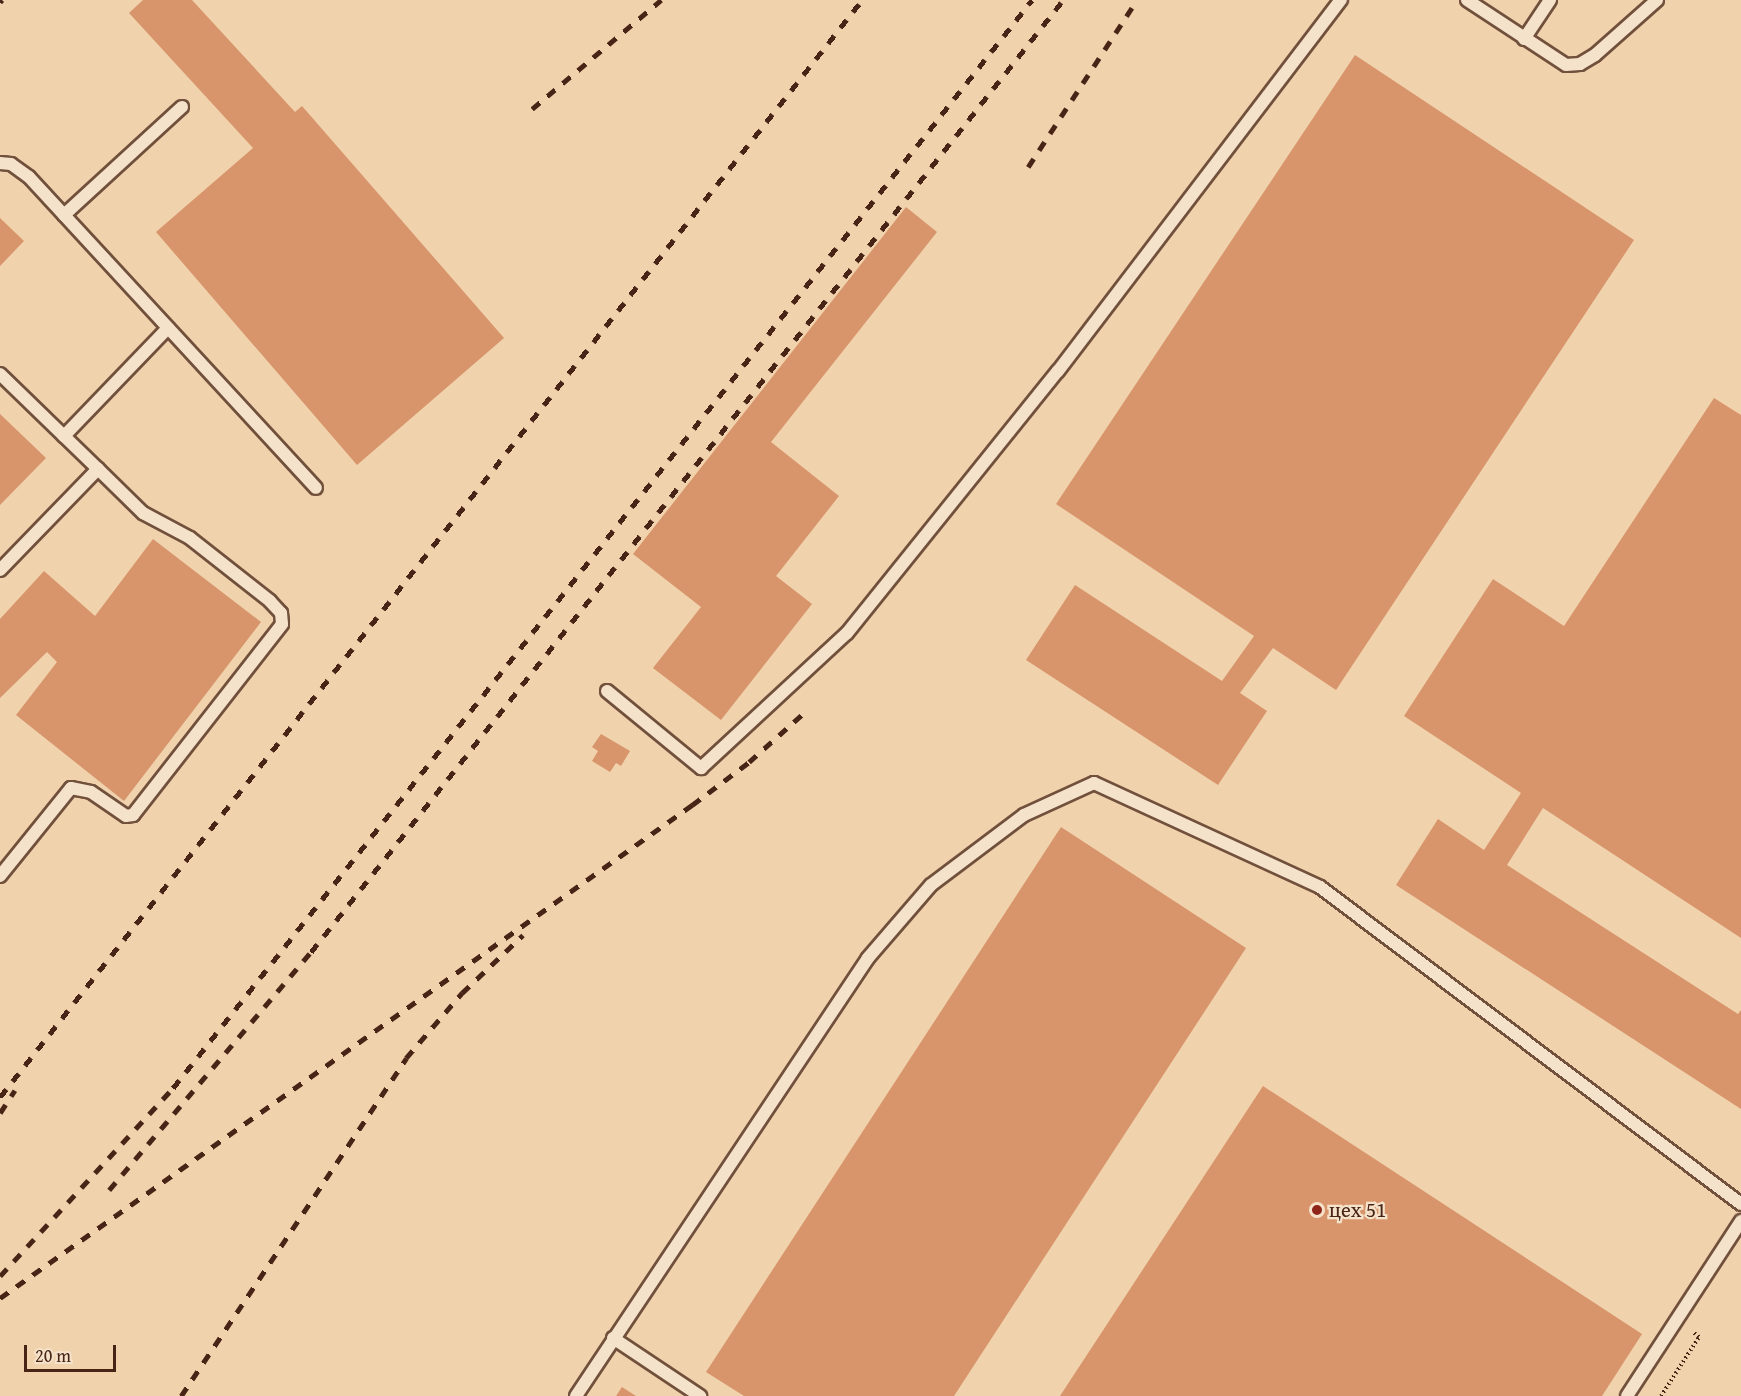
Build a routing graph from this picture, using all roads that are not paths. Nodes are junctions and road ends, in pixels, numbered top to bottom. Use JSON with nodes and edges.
{"nodes":[{"id":1,"x":1341,"y":0,"type":"edge"},
{"id":2,"x":1467,"y":0,"type":"edge"},
{"id":3,"x":1550,"y":0,"type":"edge"},
{"id":4,"x":1656,"y":0,"type":"edge"},
{"id":5,"x":1524,"y":39,"type":"junction"},
{"id":6,"x":182,"y":107,"type":"dead end"},
{"id":7,"x":0,"y":163,"type":"edge"},
{"id":8,"x":64,"y":215,"type":"junction"},
{"id":9,"x":168,"y":328,"type":"junction"},
{"id":10,"x":0,"y":374,"type":"edge"},
{"id":11,"x":64,"y":436,"type":"junction"},
{"id":12,"x":98,"y":469,"type":"junction"},
{"id":13,"x":316,"y":489,"type":"dead end"},
{"id":14,"x":0,"y":570,"type":"edge"},
{"id":15,"x":607,"y":691,"type":"dead end"},
{"id":16,"x":0,"y":876,"type":"edge"},
{"id":17,"x":1741,"y":1204,"type":"edge"},
{"id":18,"x":1741,"y":1221,"type":"edge"},
{"id":19,"x":613,"y":1338,"type":"junction"},
{"id":20,"x":576,"y":1396,"type":"edge"},
{"id":21,"x":700,"y":1396,"type":"edge"},
{"id":22,"x":1627,"y":1396,"type":"edge"}],
"edges":[{"from":1,"to":15,"type":"lane"},
{"from":2,"to":5,"type":"lane"},
{"from":3,"to":5,"type":"lane"},
{"from":4,"to":5,"type":"lane"},
{"from":6,"to":8,"type":"lane"},
{"from":7,"to":8,"type":"lane"},
{"from":8,"to":9,"type":"lane"},
{"from":9,"to":11,"type":"lane"},
{"from":9,"to":13,"type":"lane"},
{"from":10,"to":11,"type":"lane"},
{"from":11,"to":12,"type":"lane"},
{"from":12,"to":14,"type":"lane"},
{"from":12,"to":16,"type":"lane"},
{"from":17,"to":19,"type":"lane"},
{"from":18,"to":22,"type":"lane"},
{"from":19,"to":20,"type":"lane"},
{"from":19,"to":21,"type":"lane"}]}
